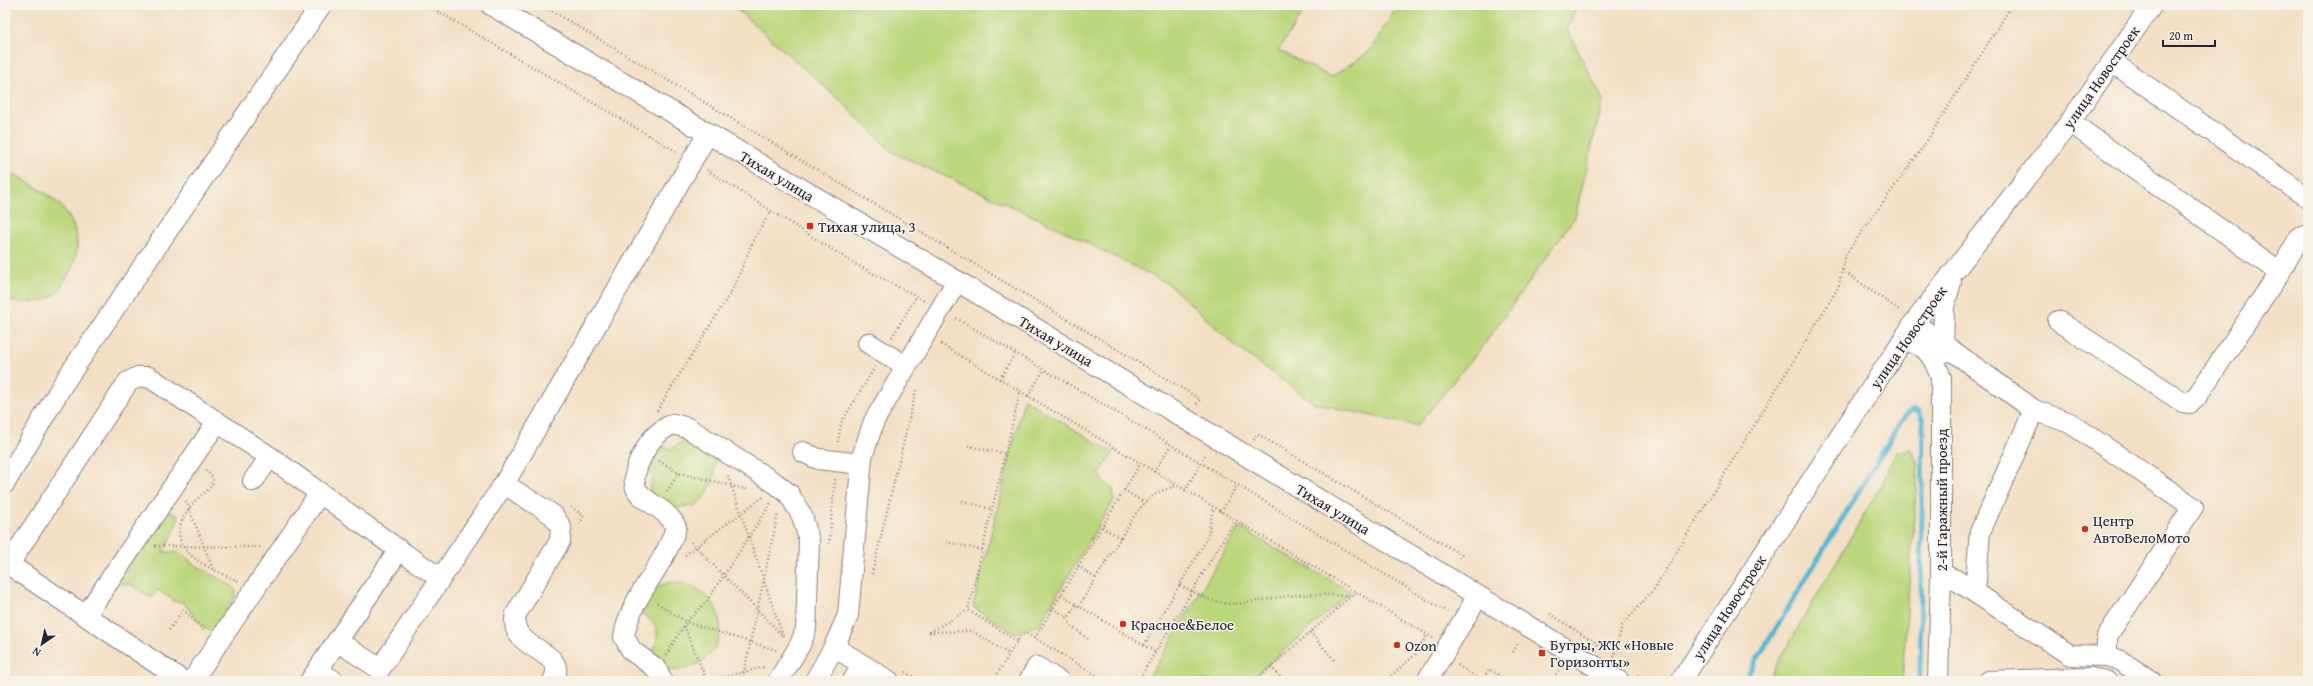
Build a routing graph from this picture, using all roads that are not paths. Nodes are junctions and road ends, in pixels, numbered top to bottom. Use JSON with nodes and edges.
{"nodes":[{"id":1,"x":321,"y":5,"type":"edge"},
{"id":2,"x":491,"y":5,"type":"edge"},
{"id":3,"x":2152,"y":5,"type":"edge"},
{"id":4,"x":2112,"y":62,"type":"junction"},
{"id":5,"x":2070,"y":122,"type":"junction"},
{"id":6,"x":707,"y":135,"type":"junction"},
{"id":7,"x":2308,"y":198,"type":"edge"},
{"id":8,"x":2308,"y":238,"type":"edge"},
{"id":9,"x":1953,"y":272,"type":"junction"},
{"id":10,"x":2280,"y":272,"type":"junction"},
{"id":11,"x":957,"y":281,"type":"junction"},
{"id":12,"x":2058,"y":321,"type":"dead end"},
{"id":13,"x":1914,"y":324,"type":"junction"},
{"id":14,"x":1902,"y":341,"type":"junction"},
{"id":15,"x":868,"y":343,"type":"dead end"},
{"id":16,"x":1943,"y":344,"type":"junction"},
{"id":17,"x":906,"y":366,"type":"junction"},
{"id":18,"x":1941,"y":378,"type":"junction"},
{"id":19,"x":2034,"y":410,"type":"junction"},
{"id":20,"x":217,"y":422,"type":"junction"},
{"id":21,"x":803,"y":452,"type":"dead end"},
{"id":22,"x":270,"y":457,"type":"junction"},
{"id":23,"x":861,"y":464,"type":"junction"},
{"id":24,"x":253,"y":481,"type":"dead end"},
{"id":25,"x":5,"y":483,"type":"edge"},
{"id":26,"x":504,"y":484,"type":"junction"},
{"id":27,"x":320,"y":493,"type":"junction"},
{"id":28,"x":399,"y":550,"type":"junction"},
{"id":29,"x":7,"y":563,"type":"edge"},
{"id":30,"x":1941,"y":574,"type":"junction"},
{"id":31,"x":440,"y":578,"type":"junction"},
{"id":32,"x":1975,"y":592,"type":"junction"},
{"id":33,"x":1478,"y":596,"type":"junction"},
{"id":34,"x":86,"y":615,"type":"junction"},
{"id":35,"x":337,"y":641,"type":"junction"},
{"id":36,"x":834,"y":648,"type":"junction"},
{"id":37,"x":2107,"y":656,"type":"junction"},
{"id":38,"x":1602,"y":670,"type":"edge"},
{"id":39,"x":858,"y":673,"type":"edge"},
{"id":40,"x":660,"y":675,"type":"edge"},
{"id":41,"x":894,"y":675,"type":"edge"},
{"id":42,"x":320,"y":677,"type":"edge"},
{"id":43,"x":183,"y":681,"type":"edge"},
{"id":44,"x":192,"y":681,"type":"edge"},
{"id":45,"x":552,"y":681,"type":"edge"},
{"id":46,"x":778,"y":681,"type":"edge"},
{"id":47,"x":815,"y":681,"type":"edge"},
{"id":48,"x":1029,"y":681,"type":"edge"},
{"id":49,"x":1060,"y":681,"type":"edge"},
{"id":50,"x":1427,"y":681,"type":"edge"},
{"id":51,"x":1619,"y":681,"type":"edge"},
{"id":52,"x":1681,"y":681,"type":"edge"},
{"id":53,"x":1938,"y":681,"type":"edge"},
{"id":54,"x":1988,"y":681,"type":"edge"},
{"id":55,"x":2106,"y":681,"type":"edge"},
{"id":56,"x":2151,"y":681,"type":"edge"}],
"edges":[{"from":1,"to":25,"type":"street"},
{"from":2,"to":6,"type":"street","name":"Тихая улица"},
{"from":3,"to":4,"type":"street","name":"улица Новостроек"},
{"from":4,"to":5,"type":"street","name":"улица Новостроек"},
{"from":4,"to":7,"type":"street"},
{"from":5,"to":9,"type":"street","name":"улица Новостроек"},
{"from":5,"to":10,"type":"street"},
{"from":6,"to":11,"type":"street","name":"Тихая улица"},
{"from":6,"to":26,"type":"street"},
{"from":8,"to":10,"type":"street"},
{"from":9,"to":13,"type":"street","name":"улица Новостроек"},
{"from":9,"to":16,"type":"street"},
{"from":10,"to":12,"type":"street"},
{"from":11,"to":17,"type":"street"},
{"from":11,"to":33,"type":"street","name":"Тихая улица"},
{"from":13,"to":14,"type":"street","name":"улица Новостроек"},
{"from":13,"to":16,"type":"street"},
{"from":14,"to":18,"type":"street","name":"2-й Гаражный проезд"},
{"from":14,"to":52,"type":"street","name":"улица Новостроек"},
{"from":15,"to":17,"type":"street"},
{"from":16,"to":18,"type":"street"},
{"from":16,"to":19,"type":"street"},
{"from":17,"to":23,"type":"street"},
{"from":18,"to":30,"type":"street","name":"2-й Гаражный проезд"},
{"from":19,"to":32,"type":"street"},
{"from":19,"to":37,"type":"street"},
{"from":20,"to":22,"type":"street"},
{"from":20,"to":29,"type":"street"},
{"from":20,"to":34,"type":"street"},
{"from":21,"to":23,"type":"street"},
{"from":22,"to":24,"type":"street"},
{"from":22,"to":27,"type":"street"},
{"from":23,"to":36,"type":"street"},
{"from":26,"to":31,"type":"street"},
{"from":26,"to":45,"type":"street"},
{"from":27,"to":28,"type":"street"},
{"from":27,"to":44,"type":"street"},
{"from":28,"to":31,"type":"street"},
{"from":28,"to":35,"type":"street"},
{"from":29,"to":34,"type":"street"},
{"from":30,"to":32,"type":"street"},
{"from":30,"to":53,"type":"street","name":"2-й Гаражный проезд"},
{"from":31,"to":35,"type":"street"},
{"from":32,"to":37,"type":"street"},
{"from":33,"to":38,"type":"street","name":"Тихая улица"},
{"from":33,"to":50,"type":"street"},
{"from":34,"to":43,"type":"street"},
{"from":35,"to":42,"type":"street"},
{"from":36,"to":39,"type":"street"},
{"from":36,"to":47,"type":"street"},
{"from":37,"to":56,"type":"street"},
{"from":38,"to":51,"type":"street","name":"Тихая улица"},
{"from":39,"to":41,"type":"street"},
{"from":40,"to":46,"type":"street"},
{"from":48,"to":49,"type":"street"},
{"from":54,"to":55,"type":"street"}]}
